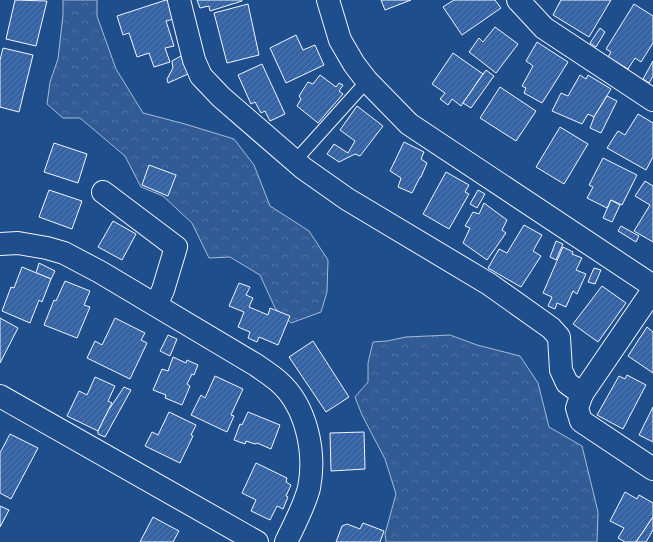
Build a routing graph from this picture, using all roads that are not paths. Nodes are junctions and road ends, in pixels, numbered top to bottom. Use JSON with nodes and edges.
{"nodes":[{"id":1,"x":179,"y":0,"type":"edge"},
{"id":2,"x":328,"y":0,"type":"edge"},
{"id":3,"x":518,"y":0,"type":"edge"},
{"id":4,"x":367,"y":81,"type":"junction"},
{"id":5,"x":653,"y":100,"type":"edge"},
{"id":6,"x":295,"y":161,"type":"junction"},
{"id":7,"x":103,"y":192,"type":"dead end"},
{"id":8,"x":0,"y":244,"type":"edge"},
{"id":9,"x":653,"y":286,"type":"edge"},
{"id":10,"x":653,"y":290,"type":"edge"},
{"id":11,"x":156,"y":305,"type":"junction"},
{"id":12,"x":582,"y":394,"type":"junction"},
{"id":13,"x":0,"y":396,"type":"edge"},
{"id":14,"x":653,"y":469,"type":"edge"},
{"id":15,"x":257,"y":542,"type":"edge"},
{"id":16,"x":286,"y":542,"type":"edge"}],
"edges":[{"from":1,"to":6,"type":"street"},
{"from":2,"to":4,"type":"street"},
{"from":3,"to":5,"type":"street"},
{"from":4,"to":6,"type":"lane"},
{"from":4,"to":9,"type":"street"},
{"from":6,"to":12,"type":"street"},
{"from":7,"to":11,"type":"street"},
{"from":8,"to":11,"type":"street"},
{"from":10,"to":12,"type":"street"},
{"from":11,"to":16,"type":"street"},
{"from":12,"to":14,"type":"street"},
{"from":13,"to":15,"type":"street"}]}
